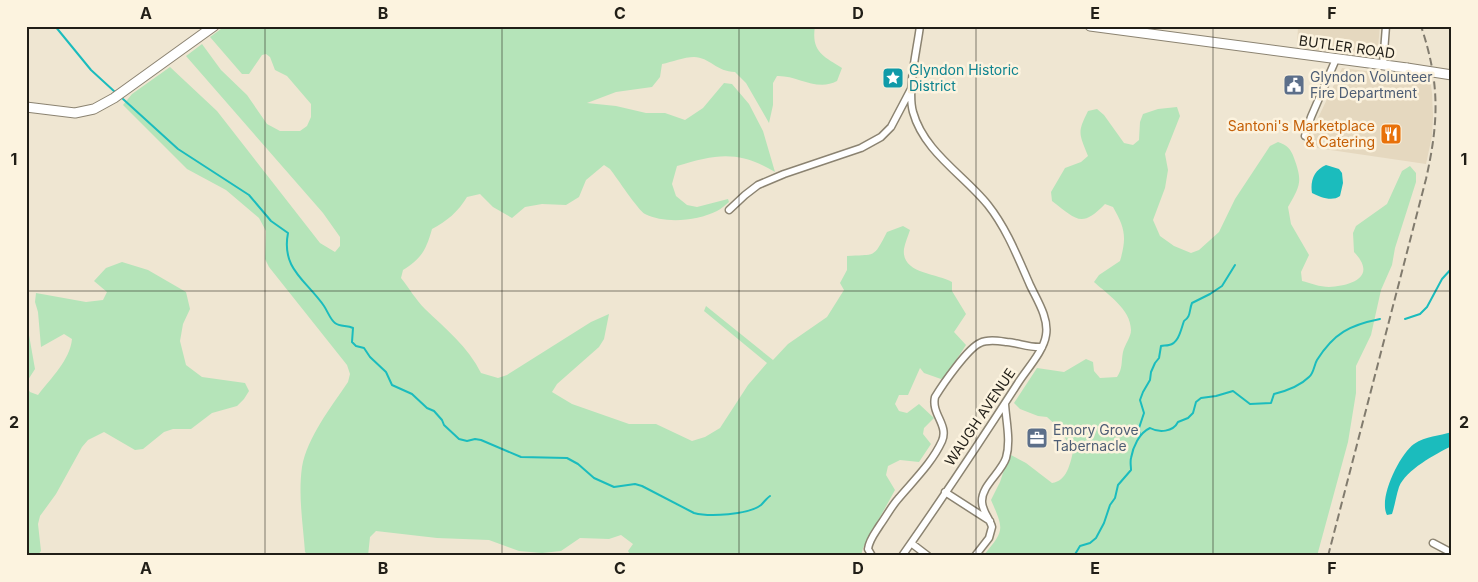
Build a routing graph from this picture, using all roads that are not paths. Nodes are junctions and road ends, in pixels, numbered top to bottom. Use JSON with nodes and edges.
{"nodes":[{"id":1,"x":214,"y":26,"type":"edge"},
{"id":2,"x":920,"y":26,"type":"edge"},
{"id":3,"x":1090,"y":26,"type":"edge"},
{"id":4,"x":1386,"y":26,"type":"edge"},
{"id":5,"x":1152,"y":30,"type":"edge"},
{"id":6,"x":1336,"y":59,"type":"junction"},
{"id":7,"x":1383,"y":65,"type":"junction"},
{"id":8,"x":1452,"y":75,"type":"edge"},
{"id":9,"x":912,"y":88,"type":"junction"},
{"id":10,"x":26,"y":107,"type":"edge"},
{"id":11,"x":1305,"y":136,"type":"dead end"},
{"id":12,"x":729,"y":210,"type":"dead end"},
{"id":13,"x":1042,"y":347,"type":"junction"},
{"id":14,"x":1005,"y":404,"type":"junction"},
{"id":15,"x":945,"y":492,"type":"junction"},
{"id":16,"x":991,"y":522,"type":"junction"},
{"id":17,"x":911,"y":543,"type":"junction"},
{"id":18,"x":1433,"y":543,"type":"dead end"},
{"id":19,"x":1452,"y":553,"type":"edge"},
{"id":20,"x":872,"y":556,"type":"edge"},
{"id":21,"x":902,"y":556,"type":"edge"},
{"id":22,"x":928,"y":556,"type":"edge"},
{"id":23,"x":975,"y":556,"type":"edge"}],
"edges":[{"from":1,"to":10,"type":"main road"},
{"from":2,"to":9,"type":"street"},
{"from":3,"to":5,"type":"main road","name":"BUTLER ROAD"},
{"from":4,"to":7,"type":"street"},
{"from":5,"to":6,"type":"main road","name":"BUTLER ROAD"},
{"from":6,"to":7,"type":"main road","name":"BUTLER ROAD"},
{"from":6,"to":11,"type":"street"},
{"from":7,"to":8,"type":"main road","name":"BUTLER ROAD","bridge":true},
{"from":9,"to":12,"type":"street"},
{"from":9,"to":13,"type":"street","name":"WAUGH AVENUE"},
{"from":13,"to":14,"type":"street","name":"WAUGH AVENUE"},
{"from":13,"to":20,"type":"street"},
{"from":14,"to":15,"type":"street","name":"WAUGH AVENUE"},
{"from":14,"to":16,"type":"street"},
{"from":15,"to":16,"type":"street"},
{"from":15,"to":17,"type":"street","name":"WAUGH AVENUE"},
{"from":16,"to":23,"type":"street"},
{"from":17,"to":21,"type":"street","name":"WAUGH AVENUE"},
{"from":17,"to":22,"type":"street"},
{"from":18,"to":19,"type":"street"}]}
